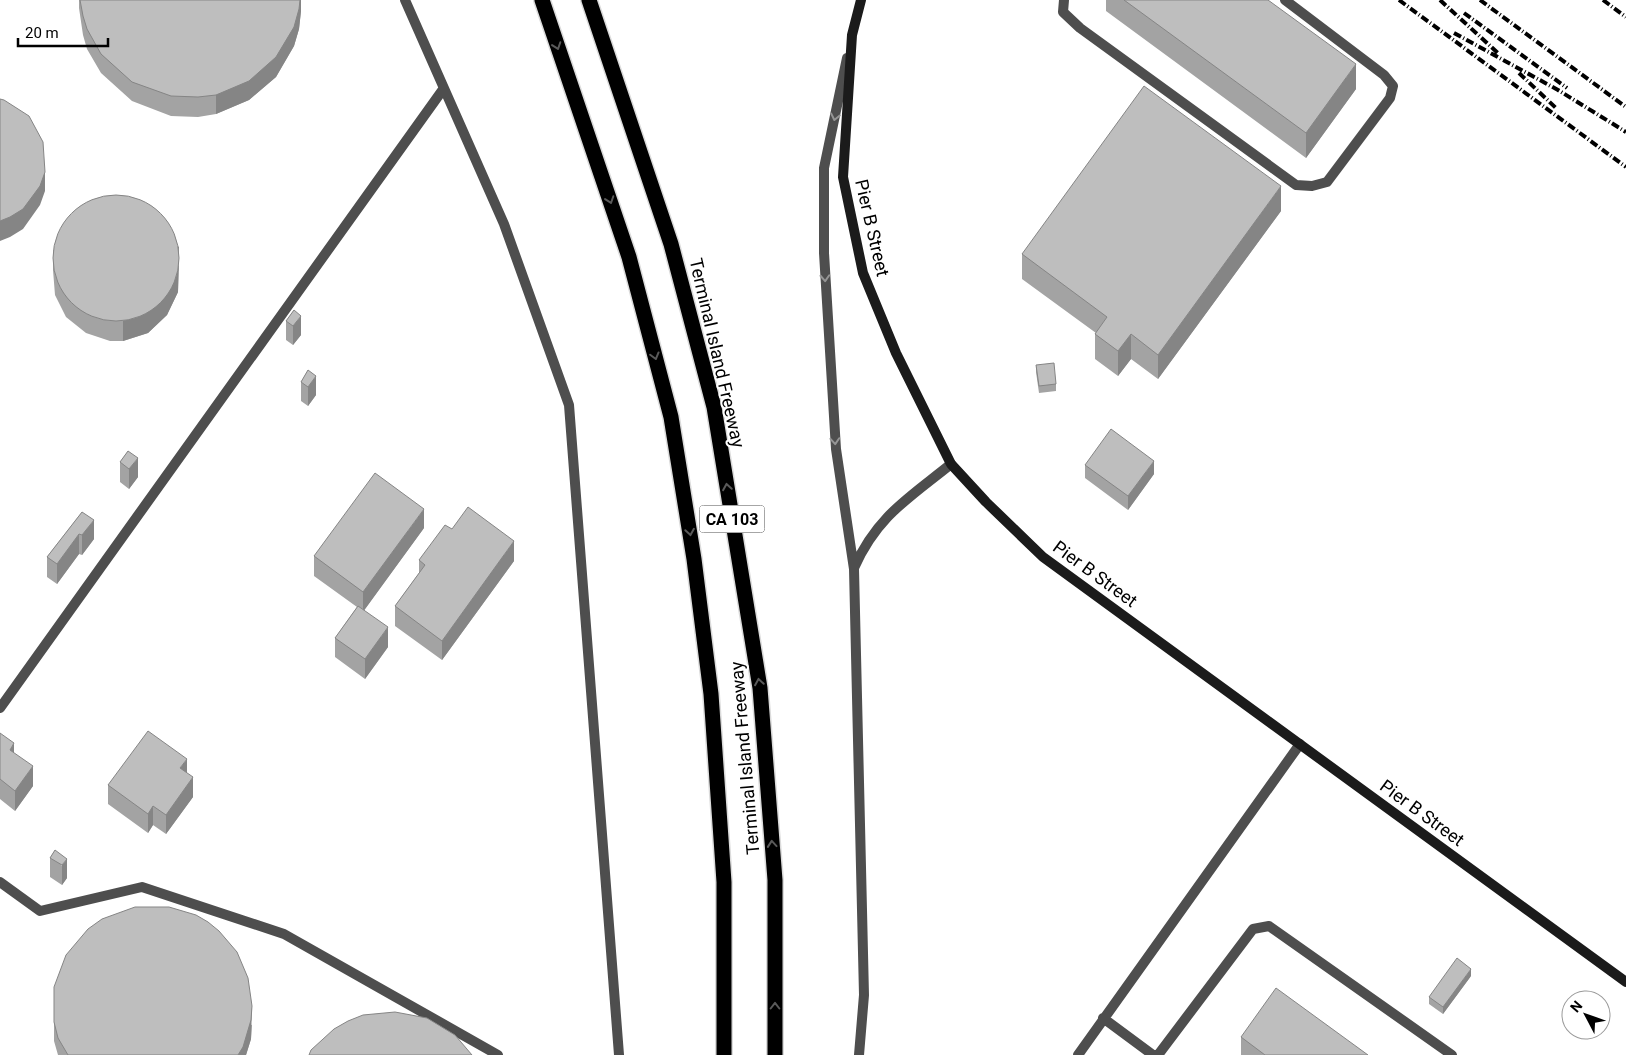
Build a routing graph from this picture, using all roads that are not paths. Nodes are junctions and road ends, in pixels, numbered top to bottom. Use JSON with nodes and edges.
{"nodes":[{"id":1,"x":406,"y":0,"type":"edge"},
{"id":2,"x":542,"y":0,"type":"edge"},
{"id":3,"x":589,"y":0,"type":"edge"},
{"id":4,"x":861,"y":0,"type":"edge"},
{"id":5,"x":1064,"y":0,"type":"edge"},
{"id":6,"x":1285,"y":0,"type":"edge"},
{"id":7,"x":852,"y":35,"type":"junction"},
{"id":8,"x":444,"y":88,"type":"junction"},
{"id":9,"x":951,"y":464,"type":"junction"},
{"id":10,"x":854,"y":568,"type":"junction"},
{"id":11,"x":0,"y":708,"type":"edge"},
{"id":12,"x":1300,"y":744,"type":"junction"},
{"id":13,"x":0,"y":882,"type":"edge"},
{"id":14,"x":1626,"y":982,"type":"edge"},
{"id":15,"x":1103,"y":1018,"type":"junction"},
{"id":16,"x":498,"y":1055,"type":"edge"},
{"id":17,"x":619,"y":1055,"type":"edge"},
{"id":18,"x":724,"y":1055,"type":"edge"},
{"id":19,"x":775,"y":1055,"type":"edge"},
{"id":20,"x":859,"y":1055,"type":"edge"},
{"id":21,"x":1078,"y":1055,"type":"edge"},
{"id":22,"x":1153,"y":1055,"type":"edge"},
{"id":23,"x":1158,"y":1055,"type":"edge"},
{"id":24,"x":1452,"y":1055,"type":"edge"}],
"edges":[{"from":1,"to":8,"type":"lane"},
{"from":2,"to":18,"type":"highway","name":"Terminal Island Freeway","number":"CA 103","one_way":true},
{"from":19,"to":3,"type":"highway","name":"Terminal Island Freeway","number":"CA 103","one_way":true},
{"from":4,"to":7,"type":"street","name":"Pier B Street"},
{"from":5,"to":6,"type":"lane"},
{"from":7,"to":9,"type":"street","name":"Pier B Street"},
{"from":7,"to":10,"type":"lane","one_way":true},
{"from":8,"to":11,"type":"lane"},
{"from":8,"to":17,"type":"lane"},
{"from":9,"to":10,"type":"lane"},
{"from":9,"to":12,"type":"street","name":"Pier B Street"},
{"from":10,"to":20,"type":"lane"},
{"from":12,"to":14,"type":"street","name":"Pier B Street"},
{"from":12,"to":15,"type":"lane"},
{"from":13,"to":16,"type":"lane"},
{"from":15,"to":21,"type":"lane"},
{"from":15,"to":22,"type":"lane"},
{"from":23,"to":24,"type":"lane"}]}
